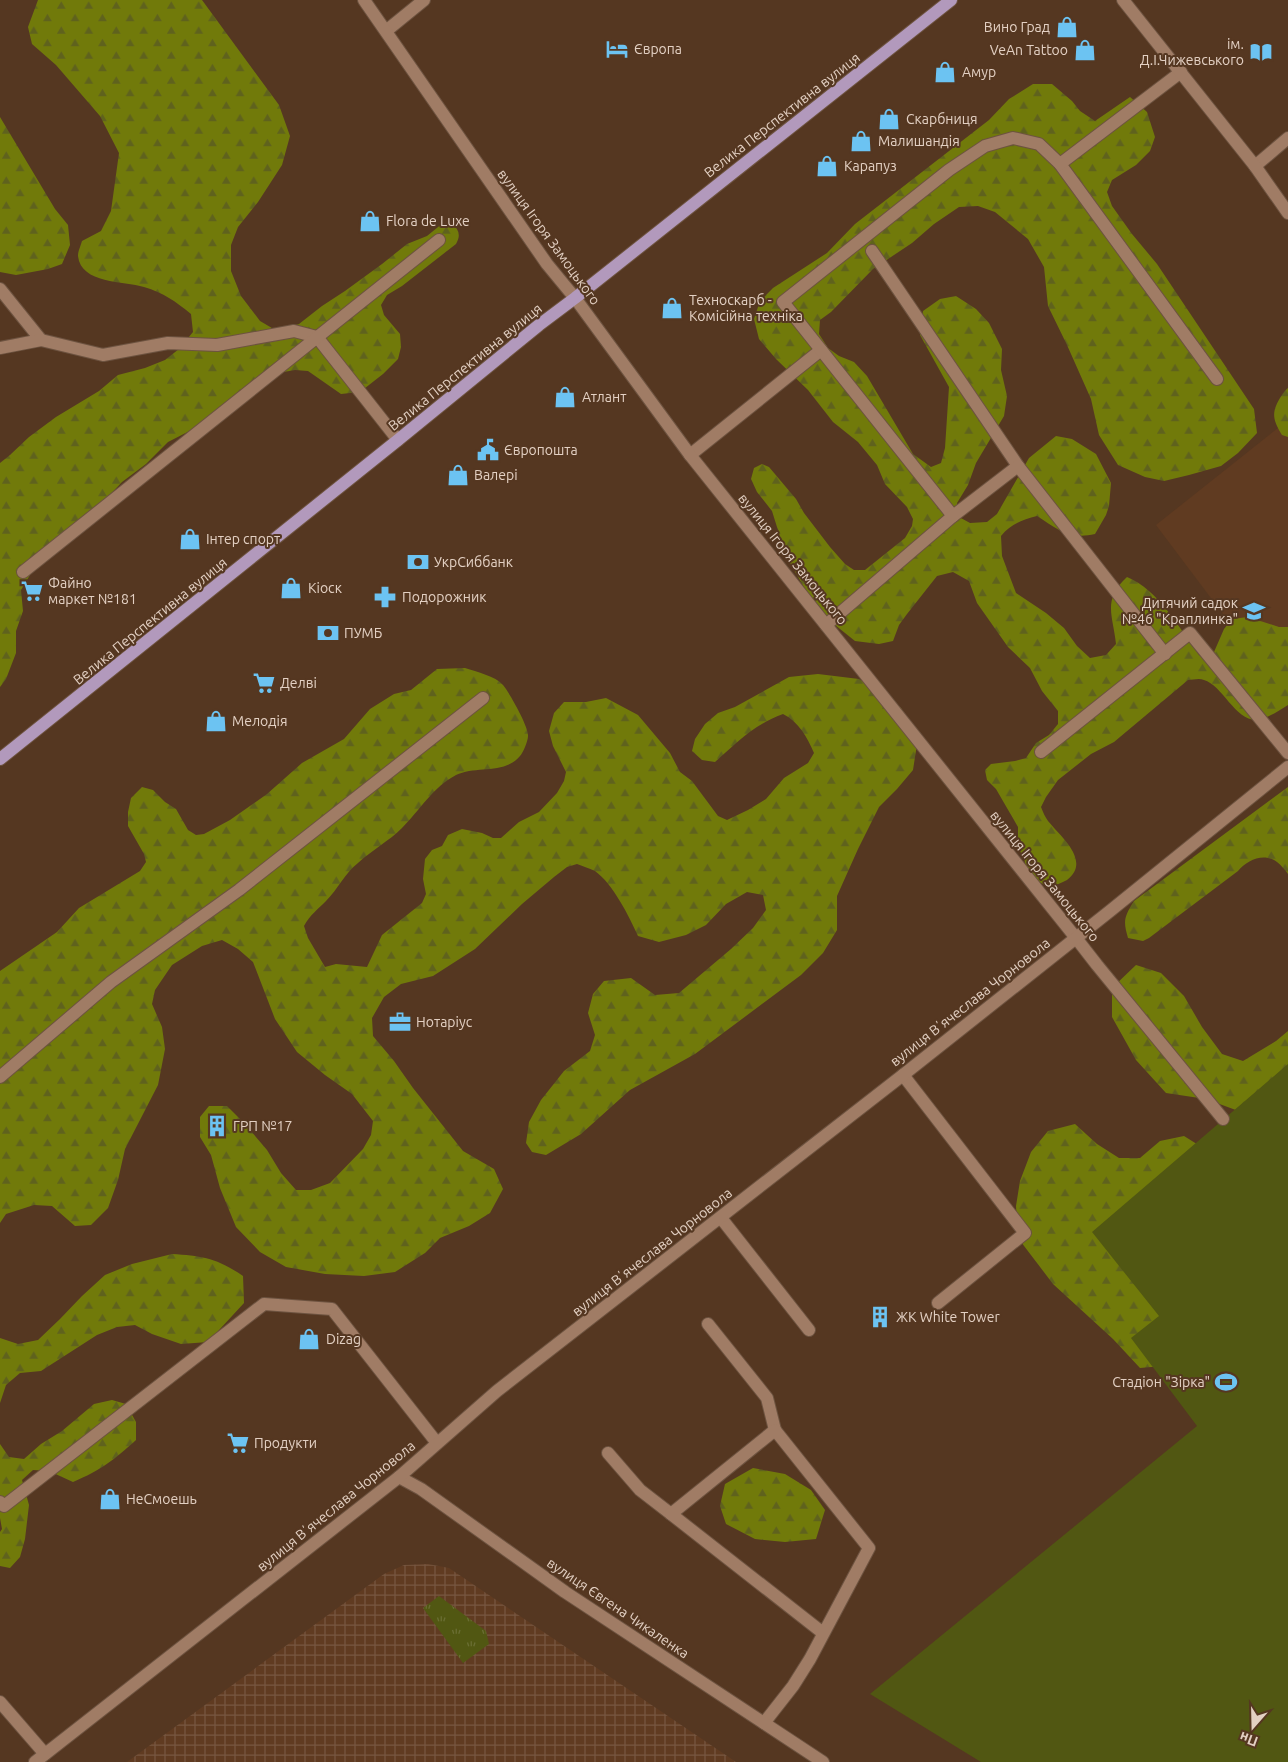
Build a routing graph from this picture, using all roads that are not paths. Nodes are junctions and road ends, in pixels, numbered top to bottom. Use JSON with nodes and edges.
{"nodes":[{"id":1,"x":364,"y":0,"type":"edge"},
{"id":2,"x":424,"y":0,"type":"edge"},
{"id":3,"x":951,"y":0,"type":"edge"},
{"id":4,"x":1123,"y":0,"type":"edge"},
{"id":5,"x":386,"y":31,"type":"junction"},
{"id":6,"x":1181,"y":72,"type":"junction"},
{"id":7,"x":1288,"y":138,"type":"edge"},
{"id":8,"x":1060,"y":164,"type":"junction"},
{"id":9,"x":1255,"y":166,"type":"junction"},
{"id":10,"x":1288,"y":213,"type":"edge"},
{"id":11,"x":439,"y":240,"type":"dead end"},
{"id":12,"x":872,"y":251,"type":"dead end"},
{"id":13,"x":0,"y":289,"type":"edge"},
{"id":14,"x":576,"y":298,"type":"junction"},
{"id":15,"x":317,"y":337,"type":"junction"},
{"id":16,"x":41,"y":340,"type":"junction"},
{"id":17,"x":0,"y":348,"type":"edge"},
{"id":18,"x":820,"y":350,"type":"junction"},
{"id":19,"x":1217,"y":379,"type":"dead end"},
{"id":20,"x":398,"y":440,"type":"junction"},
{"id":21,"x":690,"y":455,"type":"junction"},
{"id":22,"x":1018,"y":466,"type":"junction"},
{"id":23,"x":953,"y":516,"type":"junction"},
{"id":24,"x":23,"y":572,"type":"dead end"},
{"id":25,"x":826,"y":625,"type":"junction"},
{"id":26,"x":1165,"y":654,"type":"junction"},
{"id":27,"x":483,"y":698,"type":"dead end"},
{"id":28,"x":1041,"y":752,"type":"dead end"},
{"id":29,"x":1288,"y":753,"type":"edge"},
{"id":30,"x":0,"y":759,"type":"edge"},
{"id":31,"x":1288,"y":767,"type":"edge"},
{"id":32,"x":1076,"y":938,"type":"junction"},
{"id":33,"x":903,"y":1075,"type":"junction"},
{"id":34,"x":0,"y":1077,"type":"edge"},
{"id":35,"x":1223,"y":1119,"type":"dead end"},
{"id":36,"x":721,"y":1218,"type":"junction"},
{"id":37,"x":938,"y":1303,"type":"dead end"},
{"id":38,"x":708,"y":1324,"type":"dead end"},
{"id":39,"x":809,"y":1330,"type":"dead end"},
{"id":40,"x":775,"y":1430,"type":"junction"},
{"id":41,"x":437,"y":1443,"type":"junction"},
{"id":42,"x":608,"y":1452,"type":"dead end"},
{"id":43,"x":399,"y":1477,"type":"junction"},
{"id":44,"x":0,"y":1502,"type":"edge"},
{"id":45,"x":671,"y":1514,"type":"junction"},
{"id":46,"x":824,"y":1633,"type":"junction"},
{"id":47,"x":0,"y":1702,"type":"edge"},
{"id":48,"x":764,"y":1723,"type":"junction"},
{"id":49,"x":40,"y":1758,"type":"edge"},
{"id":50,"x":823,"y":1762,"type":"edge"}],
"edges":[{"from":1,"to":5,"type":"street","name":"вулиця Ігоря Замоцького"},
{"from":2,"to":5,"type":"street"},
{"from":3,"to":14,"type":"main road","name":"Велика Перспективна вулиця"},
{"from":4,"to":6,"type":"street"},
{"from":5,"to":14,"type":"street","name":"вулиця Ігоря Замоцького"},
{"from":6,"to":8,"type":"street"},
{"from":6,"to":9,"type":"street"},
{"from":7,"to":9,"type":"street"},
{"from":8,"to":18,"type":"street"},
{"from":8,"to":19,"type":"street"},
{"from":9,"to":10,"type":"street"},
{"from":11,"to":15,"type":"street"},
{"from":12,"to":22,"type":"street"},
{"from":13,"to":16,"type":"street"},
{"from":14,"to":20,"type":"main road","name":"Велика Перспективна вулиця"},
{"from":14,"to":21,"type":"street","name":"вулиця Ігоря Замоцького"},
{"from":15,"to":16,"type":"street"},
{"from":15,"to":20,"type":"street"},
{"from":15,"to":24,"type":"street"},
{"from":16,"to":17,"type":"street"},
{"from":18,"to":21,"type":"street"},
{"from":18,"to":23,"type":"street"},
{"from":20,"to":30,"type":"main road","name":"Велика Перспективна вулиця"},
{"from":21,"to":25,"type":"street","name":"вулиця Ігоря Замоцького"},
{"from":22,"to":23,"type":"street"},
{"from":22,"to":26,"type":"street"},
{"from":23,"to":25,"type":"street"},
{"from":25,"to":32,"type":"street","name":"вулиця Ігоря Замоцького"},
{"from":26,"to":28,"type":"street"},
{"from":26,"to":29,"type":"street"},
{"from":27,"to":34,"type":"street"},
{"from":31,"to":32,"type":"street","name":"вулиця Вʼячеслава Чорновола"},
{"from":32,"to":33,"type":"street","name":"вулиця Вʼячеслава Чорновола"},
{"from":32,"to":35,"type":"street","name":"вулиця Ігоря Замоцького"},
{"from":33,"to":36,"type":"street","name":"вулиця Вʼячеслава Чорновола"},
{"from":33,"to":37,"type":"street"},
{"from":36,"to":39,"type":"street"},
{"from":36,"to":41,"type":"street","name":"вулиця Вʼячеслава Чорновола"},
{"from":38,"to":40,"type":"street"},
{"from":40,"to":45,"type":"street"},
{"from":40,"to":46,"type":"street"},
{"from":41,"to":43,"type":"street","name":"вулиця Вʼячеслава Чорновола"},
{"from":41,"to":44,"type":"street"},
{"from":42,"to":45,"type":"street"},
{"from":43,"to":48,"type":"street","name":"вулиця Євгена Чикаленка"},
{"from":43,"to":49,"type":"street","name":"вулиця Вʼячеслава Чорновола"},
{"from":45,"to":46,"type":"street"},
{"from":46,"to":48,"type":"street"},
{"from":47,"to":49,"type":"street"},
{"from":48,"to":50,"type":"street","name":"вулиця Євгена Чикаленка"}]}
